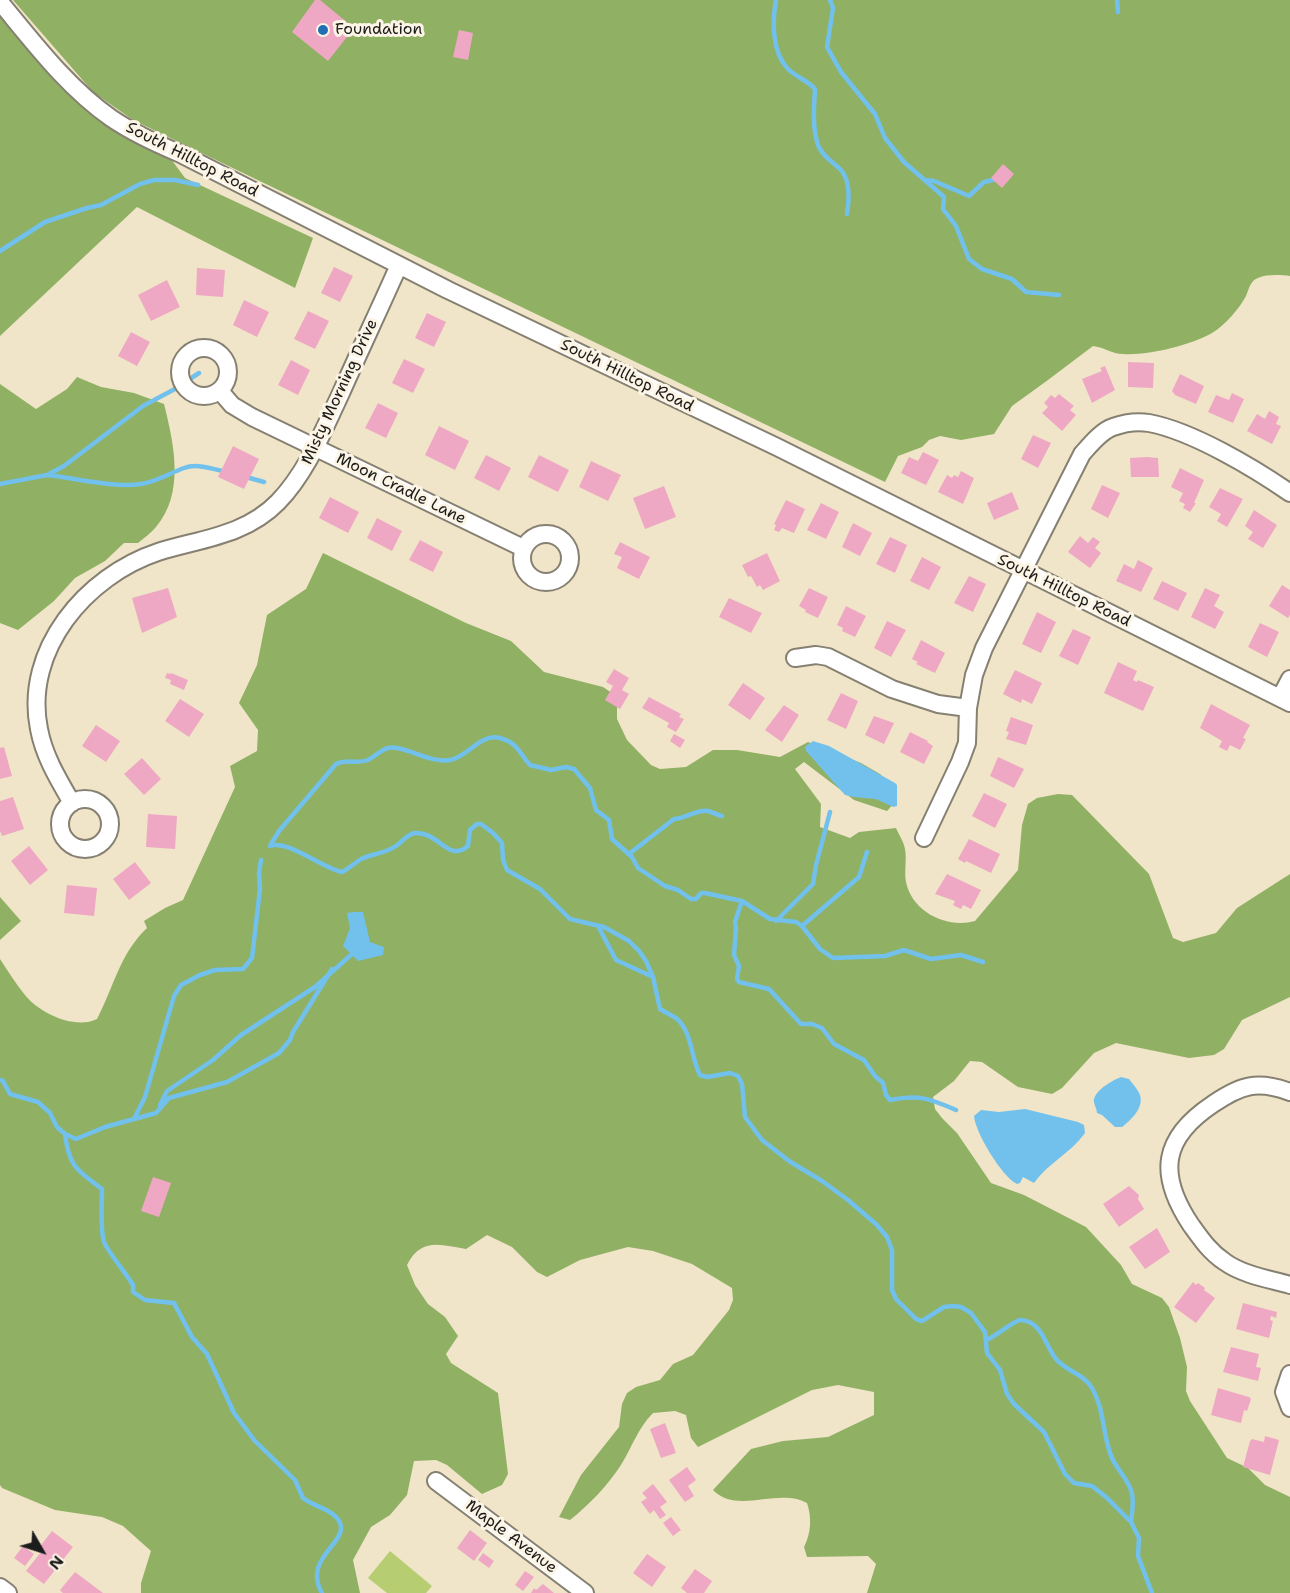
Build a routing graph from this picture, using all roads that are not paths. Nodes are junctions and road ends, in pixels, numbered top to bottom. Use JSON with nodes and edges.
{"nodes":[{"id":1,"x":0,"y":2,"type":"edge"},
{"id":2,"x":399,"y":265,"type":"junction"},
{"id":3,"x":220,"y":391,"type":"dead end"},
{"id":4,"x":315,"y":448,"type":"junction"},
{"id":5,"x":1290,"y":493,"type":"edge"},
{"id":6,"x":523,"y":548,"type":"dead end"},
{"id":7,"x":1023,"y":571,"type":"junction"},
{"id":8,"x":795,"y":658,"type":"dead end"},
{"id":9,"x":1290,"y":679,"type":"edge"},
{"id":10,"x":1285,"y":701,"type":"edge"},
{"id":11,"x":968,"y":708,"type":"junction"},
{"id":12,"x":72,"y":803,"type":"dead end"},
{"id":13,"x":924,"y":838,"type":"dead end"},
{"id":14,"x":1290,"y":1092,"type":"edge"},
{"id":15,"x":1290,"y":1285,"type":"edge"},
{"id":16,"x":1290,"y":1374,"type":"edge"},
{"id":17,"x":1290,"y":1408,"type":"edge"},
{"id":18,"x":436,"y":1481,"type":"dead end"},
{"id":19,"x":0,"y":1587,"type":"edge"},
{"id":20,"x":8,"y":1593,"type":"edge"},
{"id":21,"x":585,"y":1593,"type":"edge"}],
"edges":[{"from":1,"to":2,"type":"street","name":"South Hilltop Road"},
{"from":2,"to":4,"type":"street","name":"Misty Morning Drive"},
{"from":2,"to":7,"type":"street","name":"South Hilltop Road"},
{"from":3,"to":4,"type":"street","name":"Moon Cradle Lane"},
{"from":4,"to":6,"type":"street","name":"Moon Cradle Lane"},
{"from":4,"to":12,"type":"street","name":"Misty Morning Drive"},
{"from":5,"to":7,"type":"street"},
{"from":7,"to":10,"type":"street","name":"South Hilltop Road"},
{"from":7,"to":11,"type":"street"},
{"from":8,"to":11,"type":"street"},
{"from":9,"to":10,"type":"street"},
{"from":11,"to":13,"type":"street"},
{"from":14,"to":15,"type":"street"},
{"from":16,"to":17,"type":"street"},
{"from":18,"to":21,"type":"street","name":"Maple Avenue"},
{"from":19,"to":20,"type":"street"}]}
